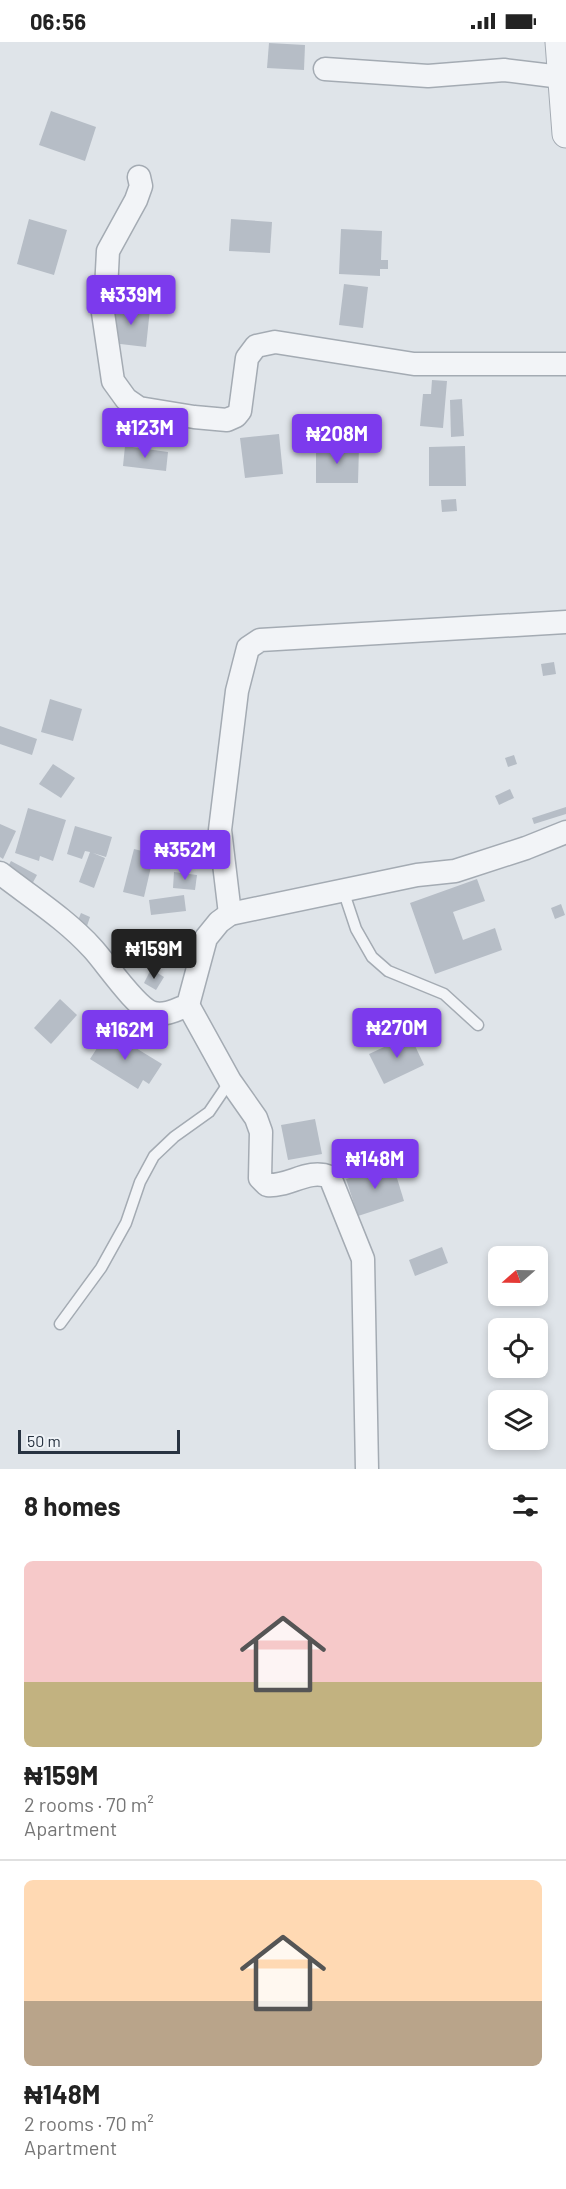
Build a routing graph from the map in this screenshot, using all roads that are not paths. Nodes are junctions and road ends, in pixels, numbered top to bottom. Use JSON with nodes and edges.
{"nodes":[{"id":1,"x":559,"y":42,"type":"edge"},
{"id":2,"x":325,"y":69,"type":"dead end"},
{"id":3,"x":561,"y":77,"type":"junction"},
{"id":4,"x":566,"y":134,"type":"edge"},
{"id":5,"x":139,"y":177,"type":"dead end"},
{"id":6,"x":566,"y":364,"type":"edge"},
{"id":7,"x":566,"y":622,"type":"edge"},
{"id":8,"x":566,"y":832,"type":"edge"},
{"id":9,"x":0,"y":873,"type":"edge"},
{"id":10,"x":343,"y":891,"type":"junction"},
{"id":11,"x":230,"y":914,"type":"junction"},
{"id":12,"x":188,"y":1005,"type":"junction"},
{"id":13,"x":478,"y":1025,"type":"dead end"},
{"id":14,"x":230,"y":1081,"type":"junction"},
{"id":15,"x":60,"y":1324,"type":"dead end"},
{"id":16,"x":367,"y":1469,"type":"edge"}],
"edges":[{"from":1,"to":3,"type":"street"},
{"from":2,"to":3,"type":"street"},
{"from":3,"to":4,"type":"street"},
{"from":5,"to":6,"type":"street"},
{"from":7,"to":11,"type":"street"},
{"from":8,"to":10,"type":"street"},
{"from":9,"to":12,"type":"street"},
{"from":10,"to":11,"type":"street"},
{"from":10,"to":13,"type":"lane"},
{"from":11,"to":12,"type":"street"},
{"from":12,"to":14,"type":"street"},
{"from":14,"to":15,"type":"lane"},
{"from":14,"to":16,"type":"street"}]}
